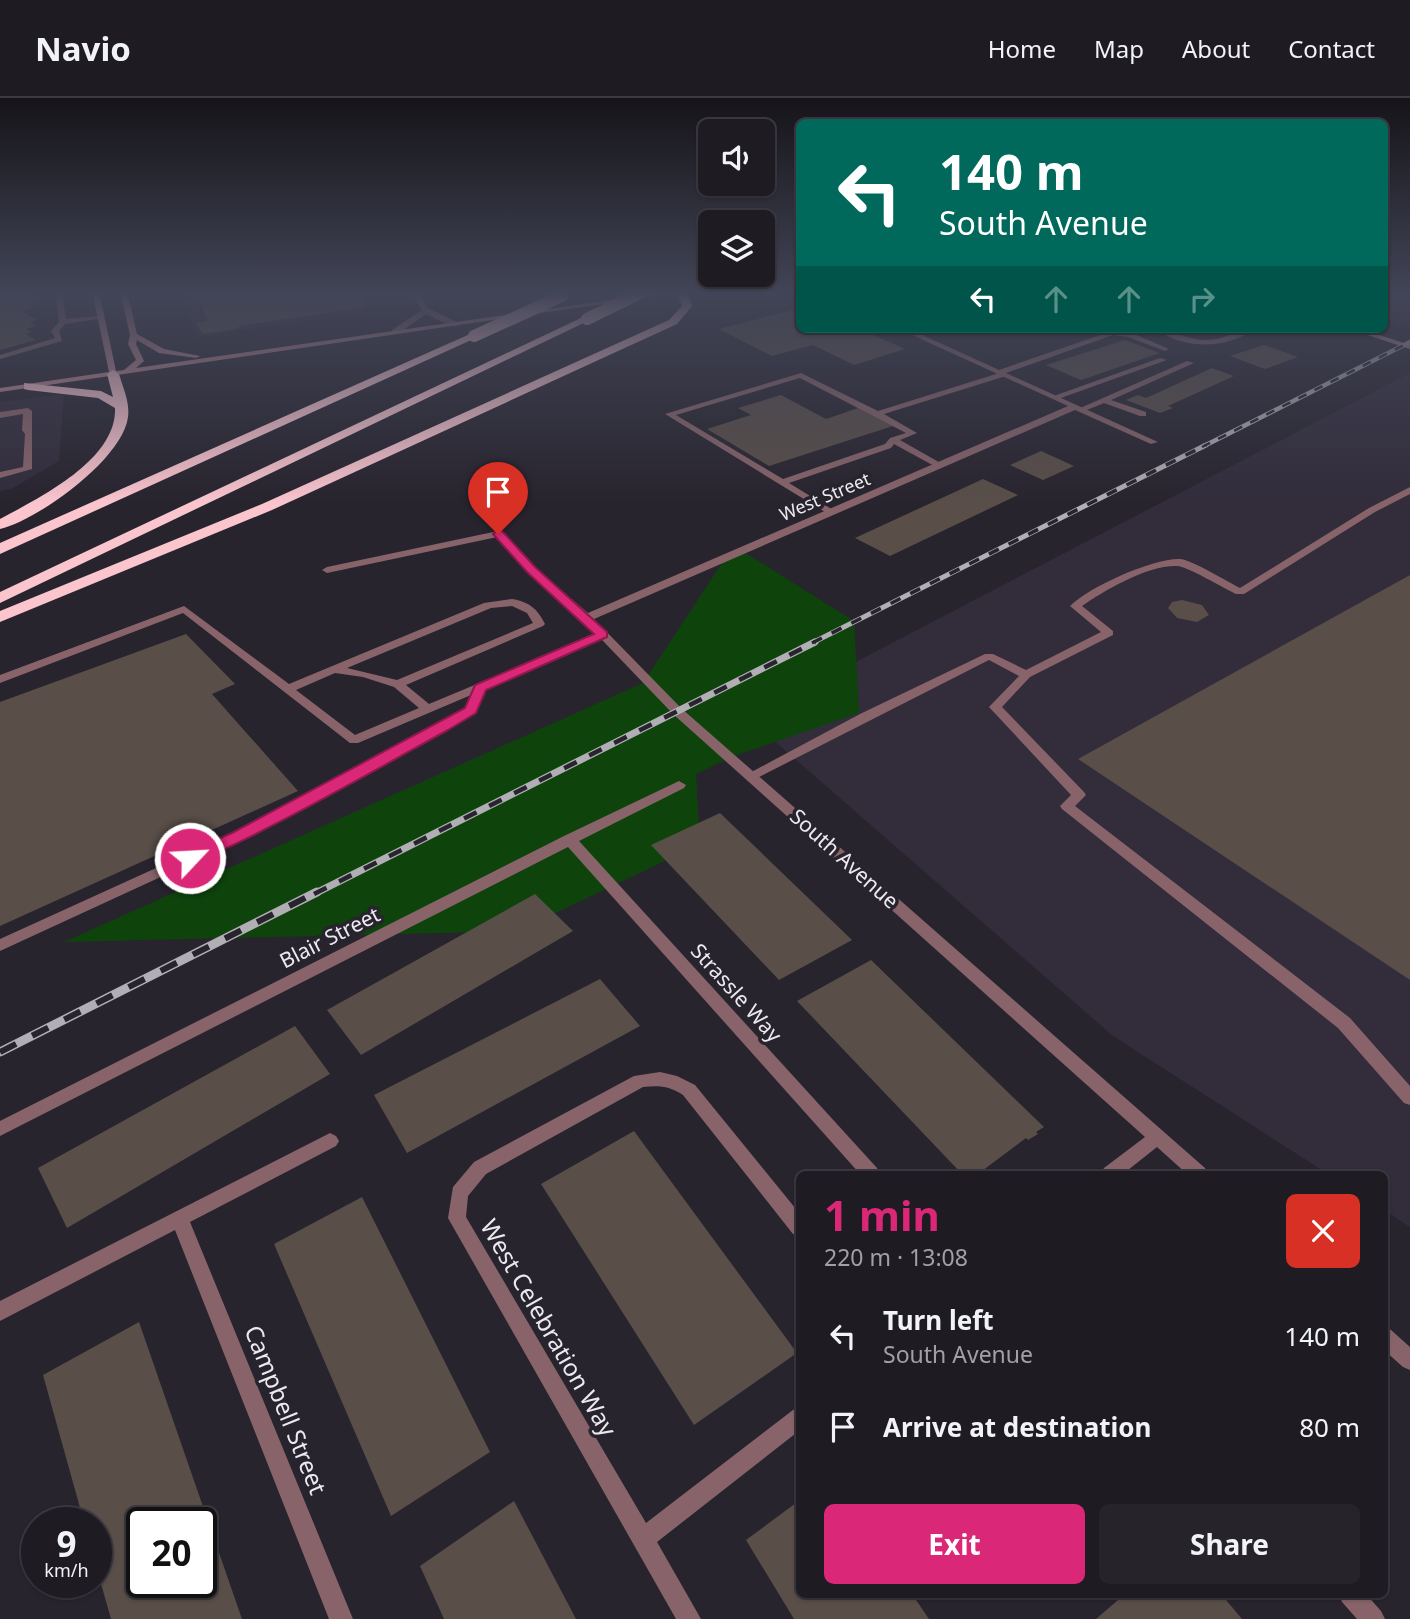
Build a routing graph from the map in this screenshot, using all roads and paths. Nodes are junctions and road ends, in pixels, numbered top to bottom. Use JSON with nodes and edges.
{"nodes":[{"id":1,"x":110,"y":362,"type":"edge"},
{"id":2,"x":139,"y":362,"type":"edge"},
{"id":3,"x":188,"y":362,"type":"edge"},
{"id":4,"x":416,"y":362,"type":"edge"},
{"id":5,"x":497,"y":362,"type":"edge"},
{"id":6,"x":585,"y":362,"type":"edge"},
{"id":7,"x":975,"y":362,"type":"edge"},
{"id":8,"x":1034,"y":362,"type":"edge"},
{"id":9,"x":1157,"y":362,"type":"edge"},
{"id":10,"x":1190,"y":363,"type":"dead end"},
{"id":11,"x":113,"y":373,"type":"junction"},
{"id":12,"x":1001,"y":374,"type":"junction"},
{"id":13,"x":27,"y":386,"type":"junction"},
{"id":14,"x":0,"y":390,"type":"edge"},
{"id":15,"x":1055,"y":397,"type":"junction"},
{"id":16,"x":1104,"y":400,"type":"junction"},
{"id":17,"x":121,"y":406,"type":"junction"},
{"id":18,"x":1079,"y":407,"type":"junction"},
{"id":19,"x":877,"y":414,"type":"junction"},
{"id":20,"x":1143,"y":414,"type":"dead end"},
{"id":21,"x":0,"y":415,"type":"edge"},
{"id":22,"x":893,"y":440,"type":"junction"},
{"id":23,"x":1154,"y":442,"type":"dead end"},
{"id":24,"x":939,"y":465,"type":"junction"},
{"id":25,"x":0,"y":475,"type":"edge"},
{"id":26,"x":782,"y":482,"type":"junction"},
{"id":27,"x":1410,"y":490,"type":"edge"},
{"id":28,"x":830,"y":512,"type":"junction"},
{"id":29,"x":0,"y":525,"type":"edge"},
{"id":30,"x":0,"y":549,"type":"edge"},
{"id":31,"x":327,"y":570,"type":"dead end"},
{"id":32,"x":0,"y":598,"type":"edge"},
{"id":33,"x":0,"y":617,"type":"edge"},
{"id":34,"x":587,"y":618,"type":"junction"},
{"id":35,"x":603,"y":635,"type":"junction"},
{"id":36,"x":333,"y":670,"type":"junction"},
{"id":37,"x":1026,"y":675,"type":"junction"},
{"id":38,"x":0,"y":679,"type":"edge"},
{"id":39,"x":398,"y":684,"type":"junction"},
{"id":40,"x":480,"y":687,"type":"junction"},
{"id":41,"x":288,"y":689,"type":"junction"},
{"id":42,"x":428,"y":709,"type":"junction"},
{"id":43,"x":750,"y":776,"type":"junction"},
{"id":44,"x":680,"y":785,"type":"dead end"},
{"id":45,"x":569,"y":839,"type":"junction"},
{"id":46,"x":0,"y":945,"type":"edge"},
{"id":47,"x":1410,"y":1098,"type":"edge"},
{"id":48,"x":0,"y":1129,"type":"edge"},
{"id":49,"x":1157,"y":1137,"type":"junction"},
{"id":50,"x":330,"y":1141,"type":"dead end"},
{"id":51,"x":868,"y":1171,"type":"edge"},
{"id":52,"x":1114,"y":1171,"type":"edge"},
{"id":53,"x":1196,"y":1171,"type":"edge"},
{"id":54,"x":180,"y":1220,"type":"junction"},
{"id":55,"x":796,"y":1223,"type":"edge"},
{"id":56,"x":0,"y":1311,"type":"edge"},
{"id":57,"x":1388,"y":1341,"type":"edge"},
{"id":58,"x":1410,"y":1360,"type":"edge"},
{"id":59,"x":796,"y":1420,"type":"edge"},
{"id":60,"x":642,"y":1540,"type":"junction"},
{"id":61,"x":1354,"y":1598,"type":"edge"},
{"id":62,"x":341,"y":1619,"type":"edge"},
{"id":63,"x":689,"y":1619,"type":"edge"},
{"id":64,"x":1373,"y":1619,"type":"edge"}],
"edges":[{"from":1,"to":11,"type":"main road"},
{"from":2,"to":11,"type":"main road"},
{"from":3,"to":11,"type":"main road"},
{"from":4,"to":30,"type":"highway","bridge":true},
{"from":5,"to":32,"type":"highway","bridge":true},
{"from":6,"to":33,"type":"highway"},
{"from":7,"to":12,"type":"street"},
{"from":8,"to":12,"type":"street"},
{"from":9,"to":15,"type":"street"},
{"from":10,"to":16,"type":"street","name":"West Street"},
{"from":11,"to":13,"type":"main road"},
{"from":11,"to":17,"type":"highway"},
{"from":12,"to":15,"type":"street"},
{"from":12,"to":19,"type":"street"},
{"from":13,"to":14,"type":"main road"},
{"from":13,"to":17,"type":"highway"},
{"from":15,"to":18,"type":"street"},
{"from":16,"to":18,"type":"street","name":"West Street"},
{"from":16,"to":20,"type":"street"},
{"from":17,"to":29,"type":"highway"},
{"from":18,"to":23,"type":"street"},
{"from":18,"to":24,"type":"street","name":"West Street"},
{"from":19,"to":22,"type":"street"},
{"from":19,"to":26,"type":"street"},
{"from":21,"to":25,"type":"street"},
{"from":22,"to":24,"type":"street"},
{"from":22,"to":26,"type":"street"},
{"from":24,"to":28,"type":"street","name":"West Street"},
{"from":26,"to":28,"type":"street"},
{"from":27,"to":37,"type":"street"},
{"from":28,"to":34,"type":"street","name":"West Street"},
{"from":31,"to":34,"type":"street","name":"South Avenue"},
{"from":34,"to":35,"type":"street","name":"South Avenue"},
{"from":35,"to":40,"type":"street"},
{"from":35,"to":43,"type":"street","name":"South Avenue"},
{"from":36,"to":39,"type":"street"},
{"from":36,"to":39,"type":"street"},
{"from":36,"to":41,"type":"street"},
{"from":37,"to":43,"type":"street"},
{"from":37,"to":47,"type":"street"},
{"from":38,"to":41,"type":"street"},
{"from":39,"to":42,"type":"street"},
{"from":40,"to":42,"type":"street"},
{"from":40,"to":46,"type":"street"},
{"from":41,"to":42,"type":"street"},
{"from":43,"to":49,"type":"street","name":"South Avenue"},
{"from":44,"to":45,"type":"street","name":"Blair Street"},
{"from":45,"to":48,"type":"street","name":"Blair Street"},
{"from":45,"to":51,"type":"street","name":"Strassle Way"},
{"from":49,"to":52,"type":"street"},
{"from":49,"to":53,"type":"street","name":"South Avenue"},
{"from":50,"to":54,"type":"street"},
{"from":54,"to":56,"type":"street"},
{"from":54,"to":62,"type":"street","name":"Campbell Street"},
{"from":55,"to":60,"type":"street","name":"West Celebration Way"},
{"from":57,"to":58,"type":"street"},
{"from":59,"to":60,"type":"street"},
{"from":60,"to":63,"type":"street","name":"West Celebration Way"},
{"from":61,"to":64,"type":"street"}]}
